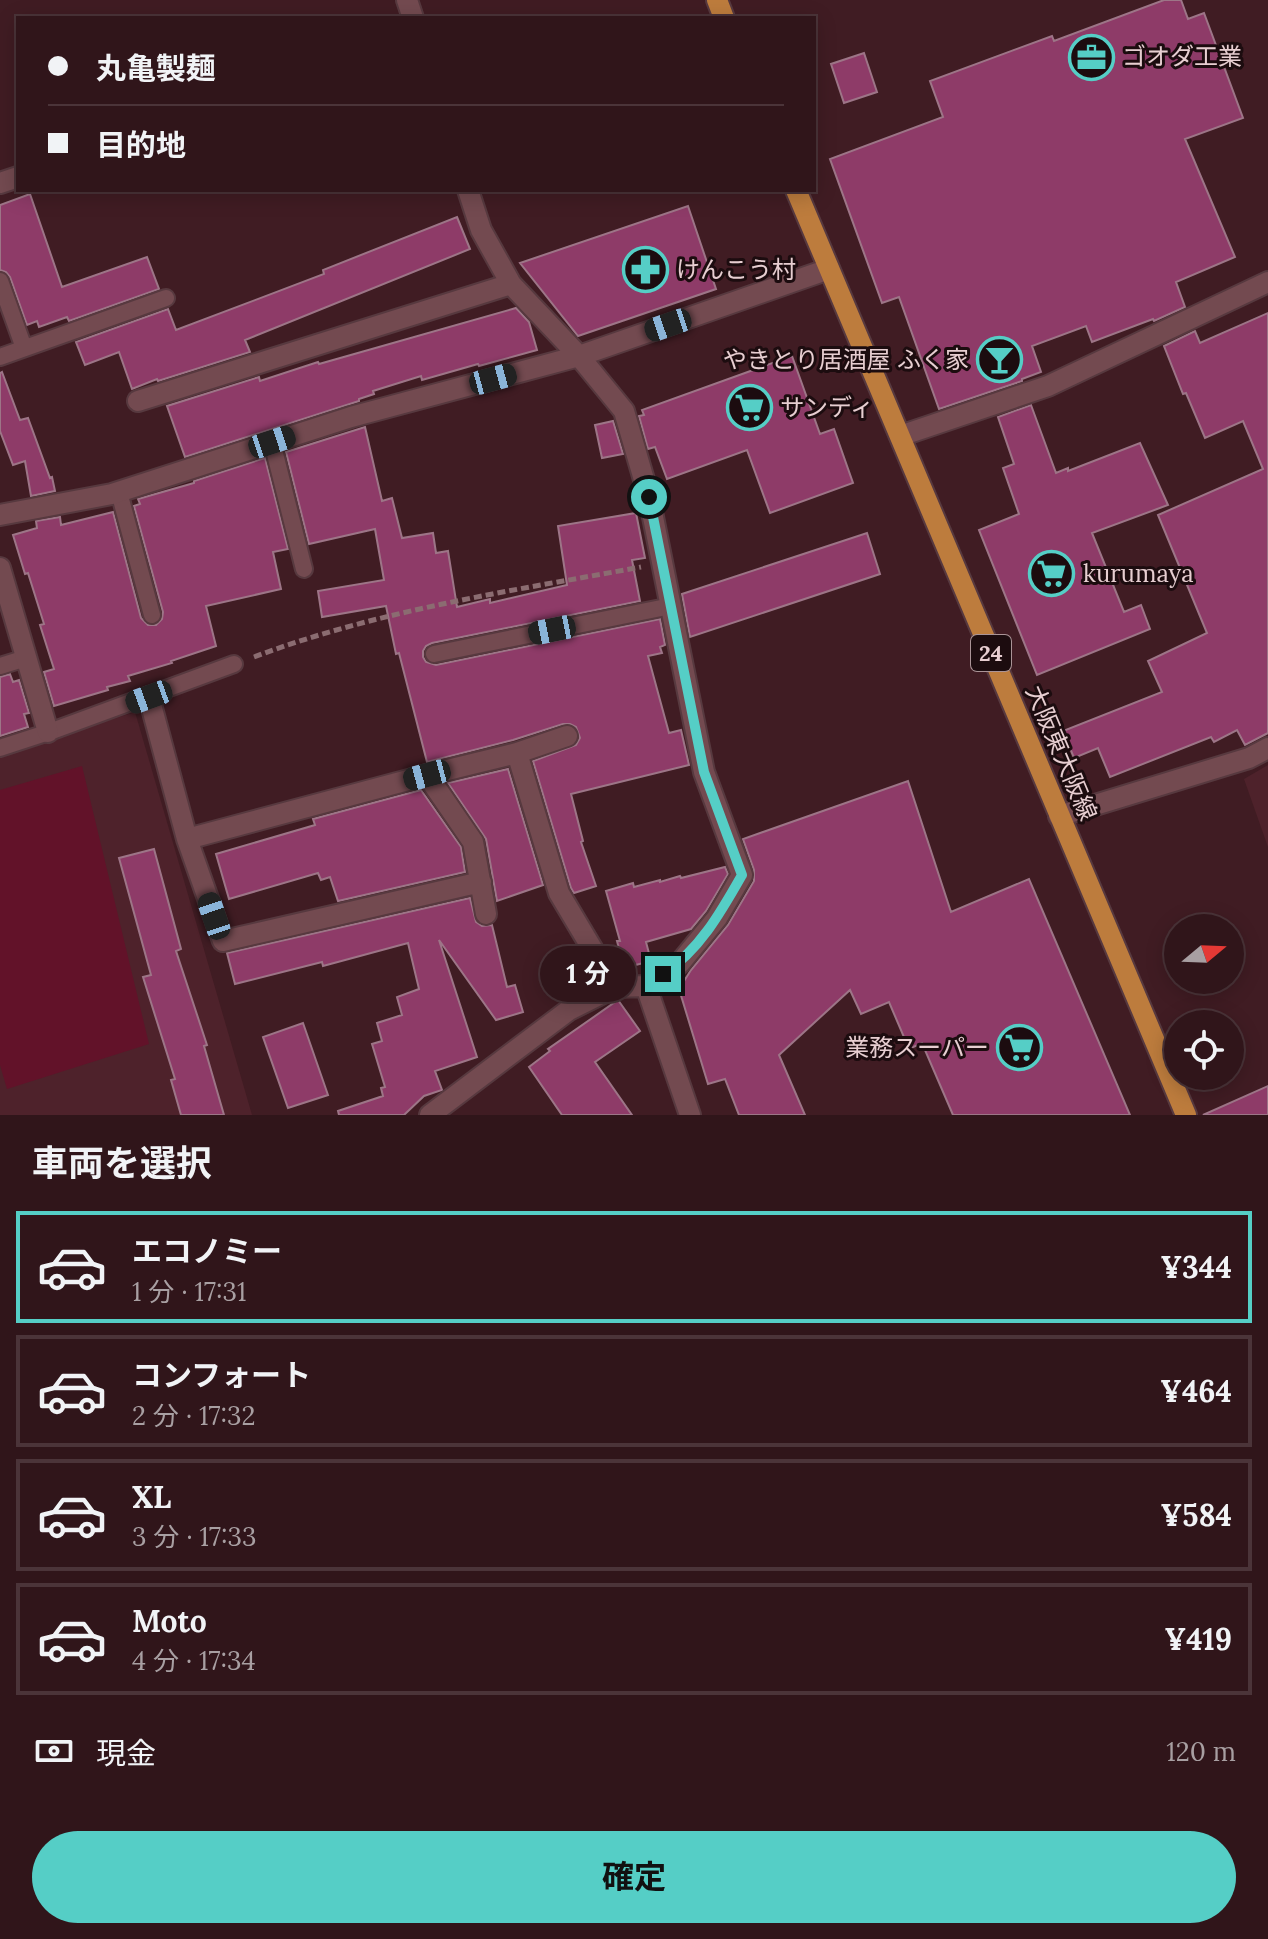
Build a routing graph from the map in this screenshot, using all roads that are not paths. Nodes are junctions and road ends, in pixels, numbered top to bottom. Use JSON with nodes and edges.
{"nodes":[{"id":1,"x":469,"y":192,"type":"edge"},
{"id":2,"x":797,"y":192,"type":"edge"},
{"id":3,"x":829,"y":269,"type":"junction"},
{"id":4,"x":0,"y":281,"type":"edge"},
{"id":5,"x":1268,"y":282,"type":"edge"},
{"id":6,"x":511,"y":284,"type":"junction"},
{"id":7,"x":166,"y":298,"type":"dead end"},
{"id":8,"x":24,"y":348,"type":"junction"},
{"id":9,"x":579,"y":356,"type":"junction"},
{"id":10,"x":0,"y":357,"type":"edge"},
{"id":11,"x":138,"y":401,"type":"dead end"},
{"id":12,"x":900,"y":436,"type":"junction"},
{"id":13,"x":272,"y":442,"type":"junction"},
{"id":14,"x":119,"y":492,"type":"junction"},
{"id":15,"x":0,"y":515,"type":"edge"},
{"id":16,"x":0,"y":568,"type":"edge"},
{"id":17,"x":304,"y":569,"type":"dead end"},
{"id":18,"x":671,"y":606,"type":"junction"},
{"id":19,"x":152,"y":615,"type":"dead end"},
{"id":20,"x":434,"y":654,"type":"dead end"},
{"id":21,"x":26,"y":658,"type":"junction"},
{"id":22,"x":234,"y":664,"type":"road end"},
{"id":23,"x":0,"y":666,"type":"edge"},
{"id":24,"x":149,"y":697,"type":"junction"},
{"id":25,"x":48,"y":732,"type":"junction"},
{"id":26,"x":567,"y":736,"type":"dead end"},
{"id":27,"x":0,"y":748,"type":"edge"},
{"id":28,"x":1268,"y":748,"type":"edge"},
{"id":29,"x":517,"y":753,"type":"junction"},
{"id":30,"x":427,"y":775,"type":"junction"},
{"id":31,"x":1059,"y":816,"type":"junction"},
{"id":32,"x":187,"y":839,"type":"junction"},
{"id":33,"x":481,"y":882,"type":"junction"},
{"id":34,"x":486,"y":914,"type":"dead end"},
{"id":35,"x":646,"y":986,"type":"junction"},
{"id":36,"x":615,"y":987,"type":"junction"},
{"id":37,"x":684,"y":1113,"type":"edge"},
{"id":38,"x":430,"y":1115,"type":"edge"},
{"id":39,"x":1186,"y":1115,"type":"edge"}],
"edges":[{"from":1,"to":6,"type":"street"},
{"from":2,"to":3,"type":"main road","name":"大阪東大阪線","number":"24"},
{"from":3,"to":9,"type":"street"},
{"from":3,"to":12,"type":"main road","name":"大阪東大阪線","number":"24"},
{"from":4,"to":8,"type":"lane"},
{"from":5,"to":12,"type":"street"},
{"from":6,"to":9,"type":"street"},
{"from":6,"to":11,"type":"street"},
{"from":7,"to":8,"type":"lane"},
{"from":8,"to":10,"type":"lane"},
{"from":9,"to":13,"type":"street"},
{"from":9,"to":18,"type":"street"},
{"from":12,"to":31,"type":"main road","name":"大阪東大阪線","number":"24"},
{"from":13,"to":14,"type":"street"},
{"from":13,"to":17,"type":"lane"},
{"from":14,"to":15,"type":"street"},
{"from":14,"to":19,"type":"lane"},
{"from":16,"to":21,"type":"street"},
{"from":18,"to":20,"type":"lane"},
{"from":18,"to":35,"type":"street"},
{"from":21,"to":23,"type":"lane"},
{"from":21,"to":25,"type":"street"},
{"from":22,"to":24,"type":"lane"},
{"from":24,"to":25,"type":"lane"},
{"from":24,"to":32,"type":"street"},
{"from":25,"to":27,"type":"lane"},
{"from":26,"to":29,"type":"street"},
{"from":28,"to":31,"type":"street"},
{"from":29,"to":30,"type":"street"},
{"from":29,"to":36,"type":"street"},
{"from":30,"to":32,"type":"street"},
{"from":30,"to":33,"type":"street"},
{"from":31,"to":39,"type":"main road","name":"大阪東大阪線","number":"24"},
{"from":32,"to":33,"type":"street"},
{"from":33,"to":34,"type":"street"},
{"from":35,"to":36,"type":"street"},
{"from":35,"to":37,"type":"street"},
{"from":36,"to":38,"type":"street"}]}
